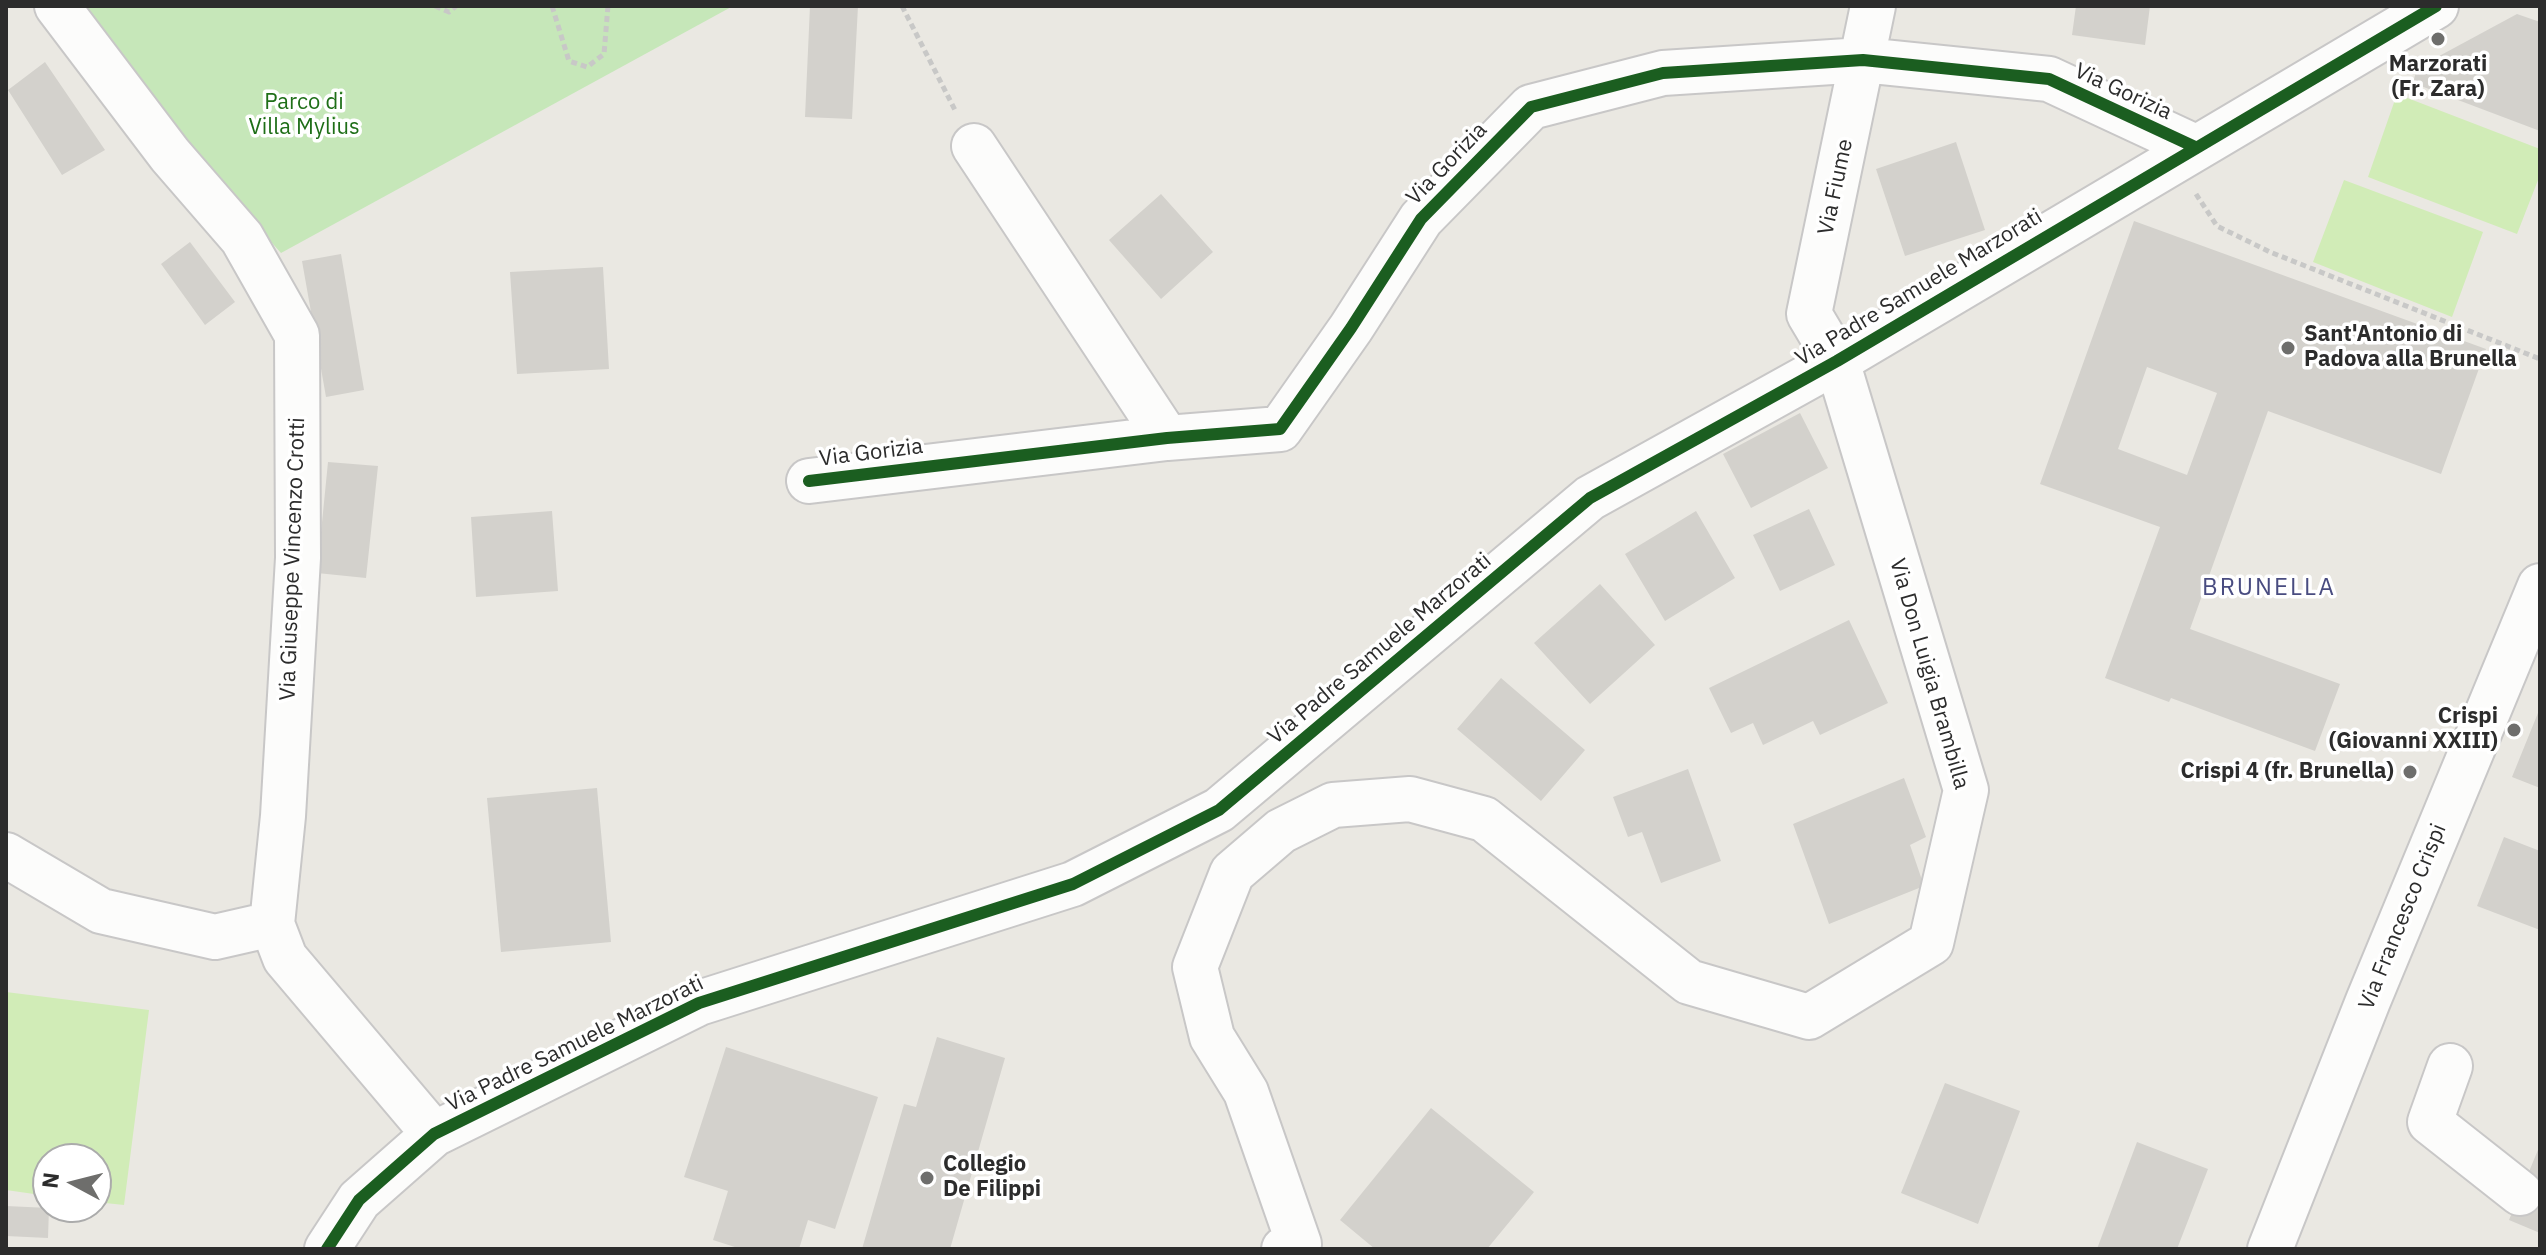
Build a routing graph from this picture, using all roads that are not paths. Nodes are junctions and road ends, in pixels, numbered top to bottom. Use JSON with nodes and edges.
{"nodes":[{"id":1,"x":57,"y":6,"type":"edge"},
{"id":2,"x":1873,"y":6,"type":"edge"},
{"id":3,"x":2367,"y":6,"type":"edge"},
{"id":4,"x":2436,"y":6,"type":"edge"},
{"id":5,"x":2363,"y":49,"type":"junction"},
{"id":6,"x":1863,"y":60,"type":"junction"},
{"id":7,"x":974,"y":146,"type":"road end"},
{"id":8,"x":2195,"y":147,"type":"junction"},
{"id":9,"x":1837,"y":361,"type":"junction"},
{"id":10,"x":1167,"y":438,"type":"junction"},
{"id":11,"x":809,"y":481,"type":"dead end"},
{"id":12,"x":2535,"y":610,"type":"edge"},
{"id":13,"x":6,"y":855,"type":"edge"},
{"id":14,"x":272,"y":924,"type":"junction"},
{"id":15,"x":2450,"y":1066,"type":"dead end"},
{"id":16,"x":434,"y":1134,"type":"junction"},
{"id":17,"x":2520,"y":1193,"type":"dead end"},
{"id":18,"x":327,"y":1249,"type":"edge"},
{"id":19,"x":1284,"y":1249,"type":"edge"},
{"id":20,"x":2270,"y":1249,"type":"edge"}],
"edges":[{"from":1,"to":14,"type":"street","name":"Via Giuseppe Vincenzo Crotti"},
{"from":2,"to":6,"type":"street","name":"Via Fiume"},
{"from":3,"to":5,"type":"street"},
{"from":4,"to":5,"type":"street","name":"Via Padre Samuele Marzorati"},
{"from":5,"to":8,"type":"street","name":"Via Padre Samuele Marzorati"},
{"from":6,"to":8,"type":"street","name":"Via Gorizia"},
{"from":6,"to":9,"type":"street","name":"Via Fiume"},
{"from":6,"to":10,"type":"street","name":"Via Gorizia"},
{"from":7,"to":10,"type":"street"},
{"from":8,"to":9,"type":"street","name":"Via Padre Samuele Marzorati"},
{"from":9,"to":16,"type":"street","name":"Via Padre Samuele Marzorati"},
{"from":9,"to":19,"type":"street","name":"Via Don Luigia Brambilla"},
{"from":10,"to":11,"type":"street","name":"Via Gorizia"},
{"from":12,"to":20,"type":"street","name":"Via Francesco Crispi"},
{"from":13,"to":14,"type":"street"},
{"from":14,"to":16,"type":"street","name":"Via Giuseppe Vincenzo Crotti"},
{"from":15,"to":17,"type":"street"},
{"from":16,"to":18,"type":"street","name":"Via Padre Samuele Marzorati"}]}
